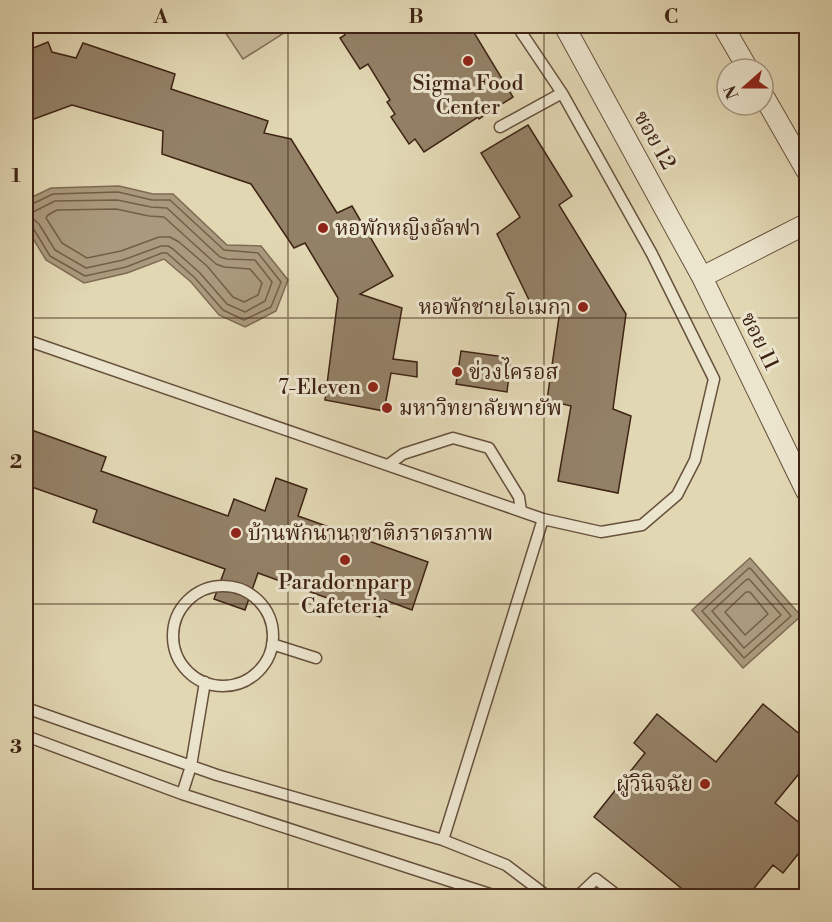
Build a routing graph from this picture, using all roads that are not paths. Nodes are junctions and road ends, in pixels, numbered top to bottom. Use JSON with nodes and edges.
{"nodes":[{"id":1,"x":518,"y":26,"type":"edge"},
{"id":2,"x":723,"y":26,"type":"edge"},
{"id":3,"x":565,"y":27,"type":"dead end"},
{"id":4,"x":741,"y":57,"type":"edge"},
{"id":5,"x":562,"y":93,"type":"junction"},
{"id":6,"x":775,"y":115,"type":"edge"},
{"id":7,"x":500,"y":127,"type":"dead end"},
{"id":8,"x":807,"y":170,"type":"edge"},
{"id":9,"x":807,"y":224,"type":"edge"},
{"id":10,"x":702,"y":277,"type":"junction"},
{"id":11,"x":26,"y":340,"type":"edge"},
{"id":12,"x":388,"y":465,"type":"junction"},
{"id":13,"x":807,"y":490,"type":"edge"},
{"id":14,"x":521,"y":511,"type":"junction"},
{"id":15,"x":543,"y":519,"type":"junction"},
{"id":16,"x":272,"y":644,"type":"junction"},
{"id":17,"x":316,"y":658,"type":"dead end"},
{"id":18,"x":205,"y":682,"type":"junction"},
{"id":19,"x":26,"y":708,"type":"edge"},
{"id":20,"x":26,"y":736,"type":"edge"},
{"id":21,"x":191,"y":766,"type":"junction"},
{"id":22,"x":182,"y":794,"type":"junction"},
{"id":23,"x":443,"y":840,"type":"junction"},
{"id":24,"x":496,"y":897,"type":"edge"},
{"id":25,"x":547,"y":897,"type":"edge"},
{"id":26,"x":578,"y":897,"type":"edge"},
{"id":27,"x":618,"y":897,"type":"edge"}],
"edges":[{"from":1,"to":5,"type":"lane"},
{"from":2,"to":4,"type":"street"},
{"from":3,"to":10,"type":"street","name":"ซอย 12"},
{"from":5,"to":7,"type":"lane"},
{"from":5,"to":15,"type":"lane"},
{"from":6,"to":8,"type":"street"},
{"from":9,"to":10,"type":"street"},
{"from":10,"to":13,"type":"street","name":"ซอย 11"},
{"from":11,"to":12,"type":"lane"},
{"from":12,"to":14,"type":"lane"},
{"from":12,"to":14,"type":"lane"},
{"from":14,"to":15,"type":"lane"},
{"from":15,"to":23,"type":"lane"},
{"from":16,"to":17,"type":"lane"},
{"from":16,"to":18,"type":"lane"},
{"from":16,"to":18,"type":"lane"},
{"from":18,"to":21,"type":"lane"},
{"from":19,"to":21,"type":"lane"},
{"from":20,"to":22,"type":"lane"},
{"from":21,"to":22,"type":"lane"},
{"from":21,"to":23,"type":"lane"},
{"from":22,"to":24,"type":"lane"},
{"from":23,"to":25,"type":"lane"},
{"from":26,"to":27,"type":"lane"}]}
